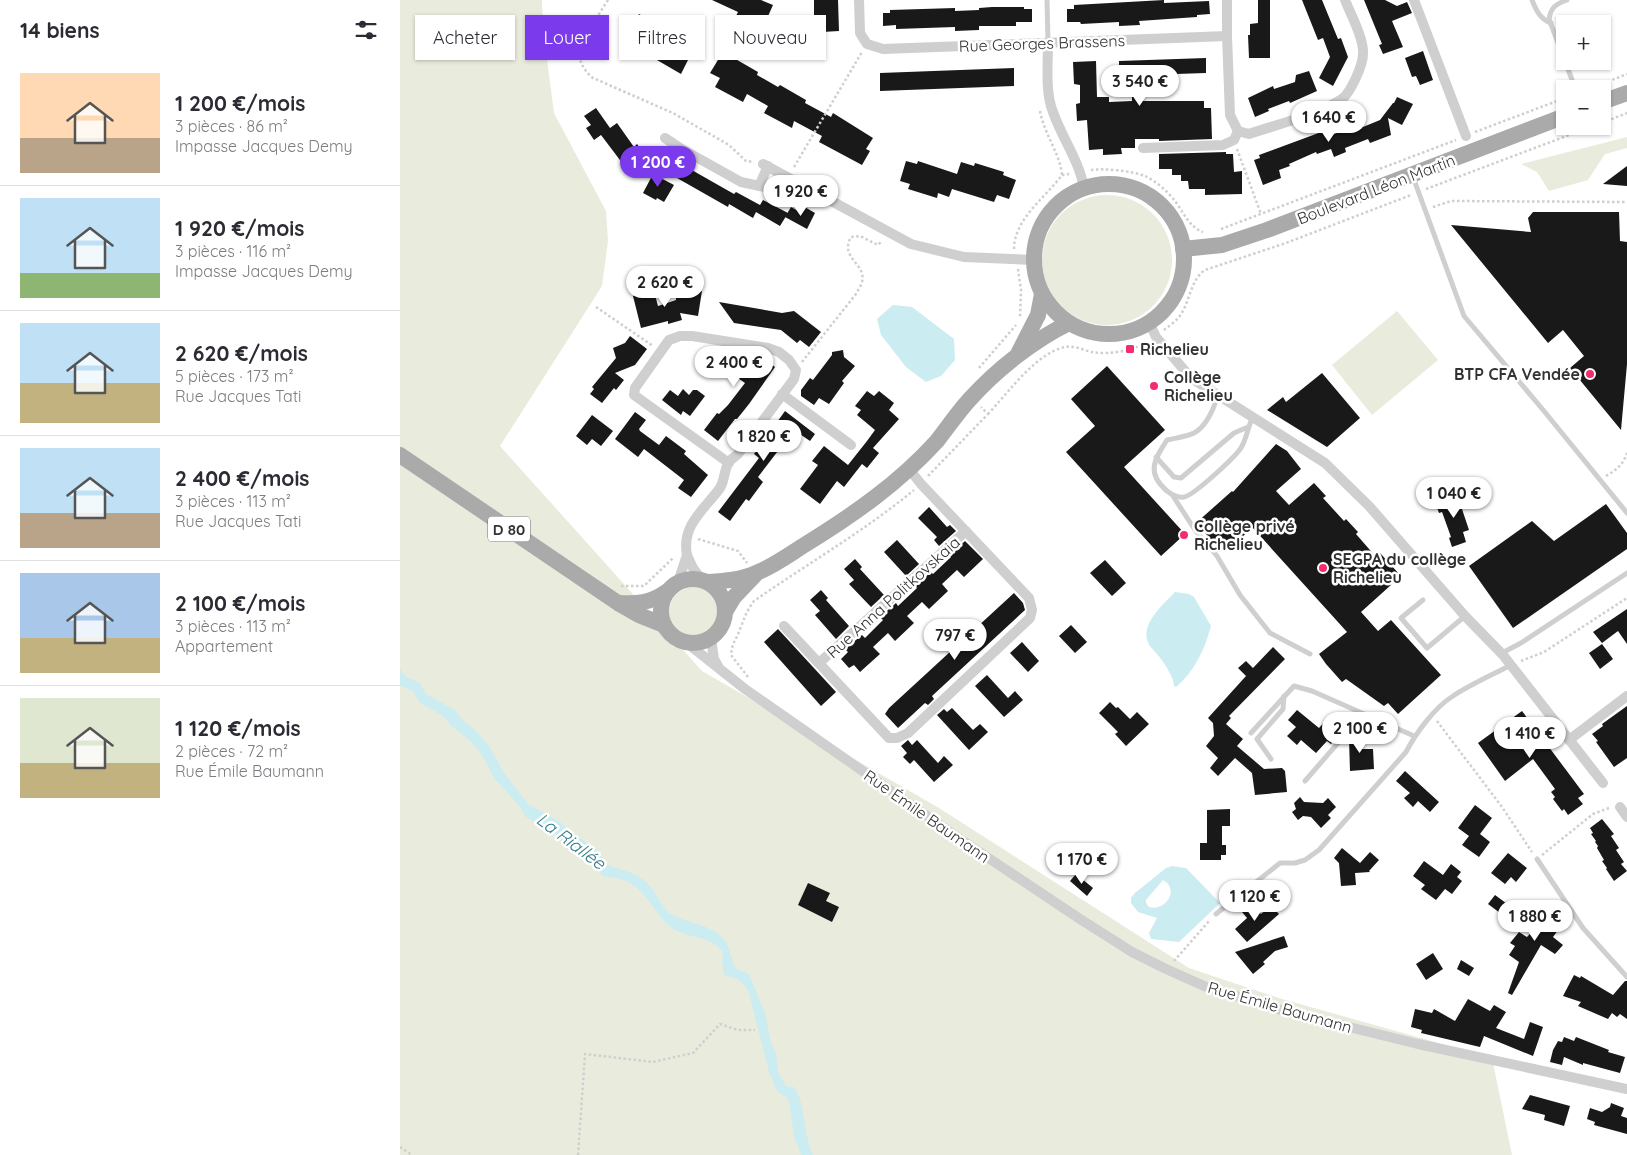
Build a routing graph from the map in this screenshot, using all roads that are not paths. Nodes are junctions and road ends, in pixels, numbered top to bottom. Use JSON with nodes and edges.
{"nodes":[{"id":1,"x":859,"y":0,"type":"edge"},
{"id":2,"x":1047,"y":0,"type":"edge"},
{"id":3,"x":1227,"y":0,"type":"edge"},
{"id":4,"x":1345,"y":0,"type":"edge"},
{"id":5,"x":1414,"y":0,"type":"edge"},
{"id":6,"x":1532,"y":0,"type":"edge"},
{"id":7,"x":1567,"y":0,"type":"edge"},
{"id":8,"x":1551,"y":23,"type":"junction"},
{"id":9,"x":1227,"y":36,"type":"junction"},
{"id":10,"x":1048,"y":42,"type":"junction"},
{"id":11,"x":1572,"y":80,"type":"edge"},
{"id":12,"x":1627,"y":93,"type":"edge"},
{"id":13,"x":1611,"y":99,"type":"edge"},
{"id":14,"x":1556,"y":118,"type":"edge"},
{"id":15,"x":1236,"y":136,"type":"junction"},
{"id":16,"x":1466,"y":136,"type":"road end"},
{"id":17,"x":665,"y":138,"type":"dead end"},
{"id":18,"x":1143,"y":148,"type":"dead end"},
{"id":19,"x":1412,"y":175,"type":"junction"},
{"id":20,"x":1082,"y":180,"type":"junction"},
{"id":21,"x":759,"y":186,"type":"junction"},
{"id":22,"x":788,"y":199,"type":"dead end"},
{"id":23,"x":1183,"y":249,"type":"junction"},
{"id":24,"x":1026,"y":259,"type":"junction"},
{"id":25,"x":1042,"y":294,"type":"junction"},
{"id":26,"x":1069,"y":323,"type":"junction"},
{"id":27,"x":1153,"y":330,"type":"junction"},
{"id":28,"x":1017,"y":355,"type":"junction"},
{"id":29,"x":782,"y":394,"type":"junction"},
{"id":30,"x":1218,"y":395,"type":"junction"},
{"id":31,"x":1253,"y":416,"type":"junction"},
{"id":32,"x":1248,"y":427,"type":"junction"},
{"id":33,"x":937,"y":440,"type":"junction"},
{"id":34,"x":851,"y":445,"type":"dead end"},
{"id":35,"x":400,"y":455,"type":"edge"},
{"id":36,"x":1156,"y":457,"type":"junction"},
{"id":37,"x":728,"y":463,"type":"junction"},
{"id":38,"x":909,"y":469,"type":"junction"},
{"id":39,"x":1173,"y":496,"type":"junction"},
{"id":40,"x":1627,"y":513,"type":"edge"},
{"id":41,"x":966,"y":531,"type":"junction"},
{"id":42,"x":688,"y":555,"type":"junction"},
{"id":43,"x":756,"y":574,"type":"junction"},
{"id":44,"x":1627,"y":574,"type":"edge"},
{"id":45,"x":704,"y":581,"type":"junction"},
{"id":46,"x":672,"y":587,"type":"junction"},
{"id":47,"x":1423,"y":600,"type":"dead end"},
{"id":48,"x":618,"y":603,"type":"junction"},
{"id":49,"x":725,"y":612,"type":"junction"},
{"id":50,"x":1466,"y":616,"type":"junction"},
{"id":51,"x":664,"y":625,"type":"junction"},
{"id":52,"x":784,"y":626,"type":"dead end"},
{"id":53,"x":711,"y":638,"type":"junction"},
{"id":54,"x":687,"y":643,"type":"junction"},
{"id":55,"x":1502,"y":653,"type":"junction"},
{"id":56,"x":1310,"y":654,"type":"dead end"},
{"id":57,"x":819,"y":663,"type":"junction"},
{"id":58,"x":1512,"y":665,"type":"junction"},
{"id":59,"x":721,"y":671,"type":"junction"},
{"id":60,"x":1284,"y":695,"type":"junction"},
{"id":61,"x":1627,"y":696,"type":"edge"},
{"id":62,"x":1363,"y":714,"type":"junction"},
{"id":63,"x":1251,"y":733,"type":"dead end"},
{"id":64,"x":1414,"y":736,"type":"junction"},
{"id":65,"x":1568,"y":740,"type":"junction"},
{"id":66,"x":1271,"y":760,"type":"dead end"},
{"id":67,"x":1305,"y":780,"type":"dead end"},
{"id":68,"x":1603,"y":783,"type":"dead end"},
{"id":69,"x":1618,"y":805,"type":"road end"},
{"id":70,"x":1627,"y":817,"type":"edge"},
{"id":71,"x":1537,"y":859,"type":"road end"},
{"id":72,"x":1216,"y":914,"type":"road end"},
{"id":73,"x":1627,"y":977,"type":"edge"},
{"id":74,"x":1627,"y":1089,"type":"edge"}],
"edges":[{"from":1,"to":10,"type":"street","name":"Rue Georges Brassens"},
{"from":2,"to":10,"type":"lane"},
{"from":3,"to":9,"type":"street"},
{"from":4,"to":15,"type":"street"},
{"from":5,"to":16,"type":"street"},
{"from":6,"to":8,"type":"lane"},
{"from":7,"to":8,"type":"lane"},
{"from":8,"to":11,"type":"lane"},
{"from":9,"to":10,"type":"street","name":"Rue Georges Brassens"},
{"from":9,"to":15,"type":"street"},
{"from":10,"to":20,"type":"street"},
{"from":12,"to":13,"type":"main road"},
{"from":14,"to":19,"type":"main road","name":"Boulevard Léon Martin"},
{"from":15,"to":18,"type":"street"},
{"from":17,"to":21,"type":"street"},
{"from":19,"to":23,"type":"main road","name":"Boulevard Léon Martin"},
{"from":19,"to":40,"type":"lane"},
{"from":20,"to":23,"type":"main road"},
{"from":20,"to":24,"type":"main road"},
{"from":21,"to":22,"type":"street"},
{"from":21,"to":24,"type":"street"},
{"from":23,"to":27,"type":"main road"},
{"from":24,"to":25,"type":"main road"},
{"from":25,"to":26,"type":"main road"},
{"from":25,"to":28,"type":"main road"},
{"from":26,"to":27,"type":"main road"},
{"from":26,"to":28,"type":"main road"},
{"from":27,"to":30,"type":"street"},
{"from":28,"to":33,"type":"main road"},
{"from":28,"to":33,"type":"main road"},
{"from":29,"to":34,"type":"street"},
{"from":29,"to":37,"type":"street"},
{"from":29,"to":37,"type":"street"},
{"from":30,"to":31,"type":"street"},
{"from":30,"to":36,"type":"lane"},
{"from":31,"to":32,"type":"lane"},
{"from":31,"to":50,"type":"street"},
{"from":32,"to":36,"type":"lane"},
{"from":32,"to":39,"type":"lane"},
{"from":33,"to":38,"type":"main road"},
{"from":35,"to":48,"type":"main road","number":"D 80"},
{"from":36,"to":39,"type":"lane"},
{"from":37,"to":42,"type":"street"},
{"from":38,"to":41,"type":"street","name":"Rue Anna Politkovskaia"},
{"from":38,"to":43,"type":"main road"},
{"from":39,"to":56,"type":"lane"},
{"from":41,"to":57,"type":"street","name":"Rue Anna Politkovskaia"},
{"from":41,"to":57,"type":"street","name":"Rue Anna Politkovskaia"},
{"from":42,"to":45,"type":"street"},
{"from":42,"to":46,"type":"street"},
{"from":43,"to":45,"type":"main road"},
{"from":43,"to":49,"type":"main road"},
{"from":44,"to":55,"type":"lane"},
{"from":45,"to":46,"type":"main road"},
{"from":45,"to":49,"type":"main road"},
{"from":46,"to":48,"type":"main road"},
{"from":46,"to":51,"type":"main road"},
{"from":47,"to":50,"type":"lane"},
{"from":48,"to":51,"type":"main road","number":"D 80"},
{"from":49,"to":53,"type":"main road"},
{"from":50,"to":55,"type":"street"},
{"from":51,"to":54,"type":"main road"},
{"from":52,"to":57,"type":"street","name":"Rue Anna Politkovskaia"},
{"from":53,"to":54,"type":"main road"},
{"from":53,"to":59,"type":"street"},
{"from":54,"to":59,"type":"street","name":"Rue Émile Baumann"},
{"from":55,"to":58,"type":"street"},
{"from":58,"to":64,"type":"lane"},
{"from":58,"to":65,"type":"street"},
{"from":59,"to":74,"type":"street","name":"Rue Émile Baumann"},
{"from":60,"to":62,"type":"lane"},
{"from":60,"to":63,"type":"lane"},
{"from":60,"to":66,"type":"lane"},
{"from":61,"to":65,"type":"street"},
{"from":62,"to":64,"type":"lane"},
{"from":62,"to":67,"type":"lane"},
{"from":64,"to":72,"type":"lane"},
{"from":65,"to":68,"type":"street"},
{"from":69,"to":70,"type":"street"},
{"from":71,"to":73,"type":"lane"}]}
